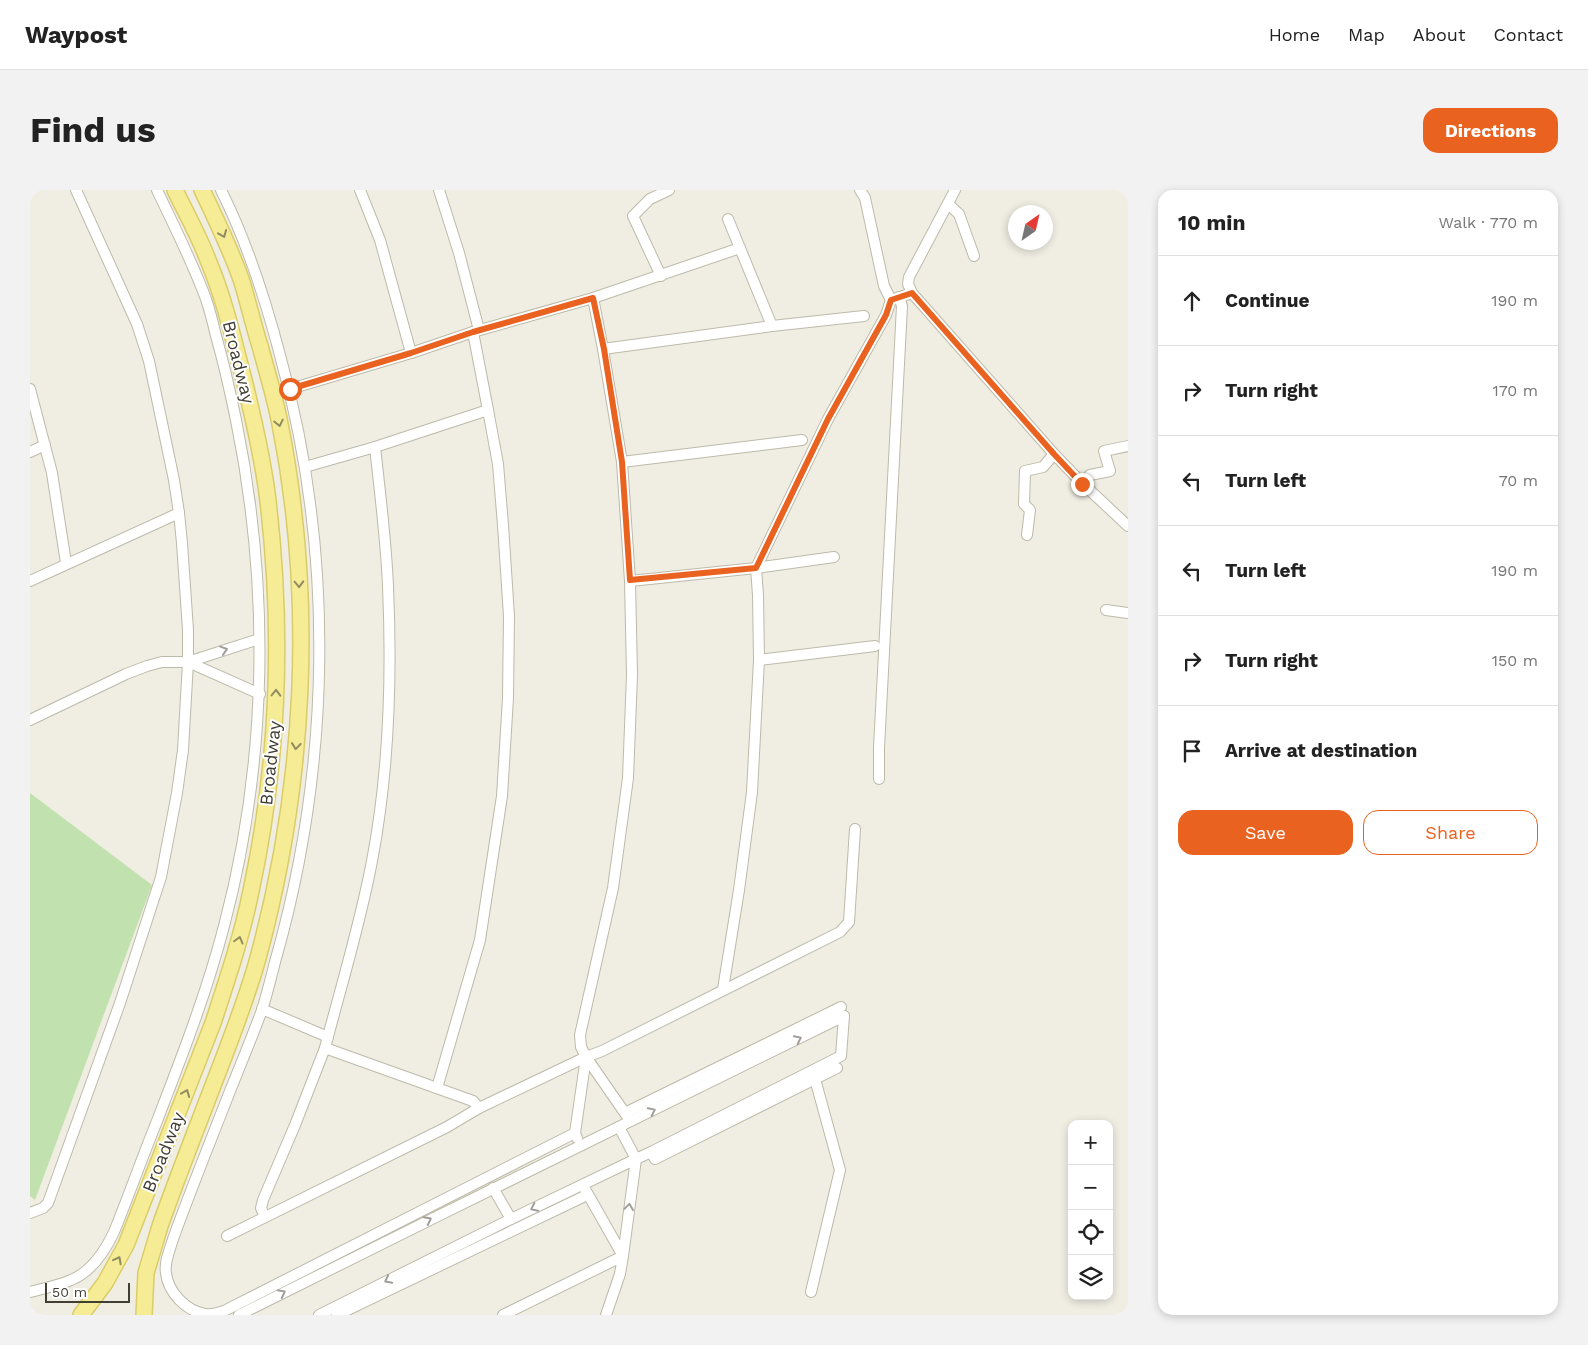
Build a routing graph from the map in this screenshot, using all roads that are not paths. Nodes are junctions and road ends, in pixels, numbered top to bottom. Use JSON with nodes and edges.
{"nodes":[{"id":1,"x":76,"y":190,"type":"edge"},
{"id":2,"x":157,"y":190,"type":"edge"},
{"id":3,"x":175,"y":190,"type":"edge"},
{"id":4,"x":202,"y":190,"type":"edge"},
{"id":5,"x":221,"y":190,"type":"edge"},
{"id":6,"x":360,"y":190,"type":"edge"},
{"id":7,"x":439,"y":190,"type":"edge"},
{"id":8,"x":669,"y":190,"type":"edge"},
{"id":9,"x":860,"y":190,"type":"edge"},
{"id":10,"x":955,"y":190,"type":"edge"},
{"id":11,"x":948,"y":204,"type":"junction"},
{"id":12,"x":728,"y":219,"type":"dead end"},
{"id":13,"x":740,"y":248,"type":"junction"},
{"id":14,"x":974,"y":256,"type":"dead end"},
{"id":15,"x":661,"y":276,"type":"junction"},
{"id":16,"x":912,"y":293,"type":"junction"},
{"id":17,"x":593,"y":298,"type":"junction"},
{"id":18,"x":895,"y":299,"type":"junction"},
{"id":19,"x":864,"y":316,"type":"dead end"},
{"id":20,"x":772,"y":326,"type":"junction"},
{"id":21,"x":476,"y":331,"type":"junction"},
{"id":22,"x":604,"y":349,"type":"junction"},
{"id":23,"x":411,"y":353,"type":"junction"},
{"id":24,"x":30,"y":389,"type":"edge"},
{"id":25,"x":290,"y":389,"type":"junction"},
{"id":26,"x":272,"y":392,"type":"junction"},
{"id":27,"x":488,"y":410,"type":"junction"},
{"id":28,"x":802,"y":440,"type":"dead end"},
{"id":29,"x":45,"y":445,"type":"junction"},
{"id":30,"x":1128,"y":446,"type":"edge"},
{"id":31,"x":375,"y":447,"type":"junction"},
{"id":32,"x":30,"y":452,"type":"edge"},
{"id":33,"x":1054,"y":454,"type":"junction"},
{"id":34,"x":622,"y":462,"type":"junction"},
{"id":35,"x":305,"y":466,"type":"junction"},
{"id":36,"x":1082,"y":484,"type":"junction"},
{"id":37,"x":178,"y":513,"type":"junction"},
{"id":38,"x":1128,"y":526,"type":"edge"},
{"id":39,"x":255,"y":536,"type":"junction"},
{"id":40,"x":271,"y":536,"type":"junction"},
{"id":41,"x":1027,"y":536,"type":"dead end"},
{"id":42,"x":834,"y":557,"type":"dead end"},
{"id":43,"x":66,"y":563,"type":"junction"},
{"id":44,"x":756,"y":568,"type":"junction"},
{"id":45,"x":630,"y":580,"type":"junction"},
{"id":46,"x":30,"y":581,"type":"edge"},
{"id":47,"x":1106,"y":610,"type":"dead end"},
{"id":48,"x":1128,"y":613,"type":"edge"},
{"id":49,"x":260,"y":638,"type":"junction"},
{"id":50,"x":875,"y":646,"type":"dead end"},
{"id":51,"x":759,"y":660,"type":"junction"},
{"id":52,"x":188,"y":662,"type":"junction"},
{"id":53,"x":260,"y":694,"type":"junction"},
{"id":54,"x":30,"y":720,"type":"edge"},
{"id":55,"x":879,"y":779,"type":"dead end"},
{"id":56,"x":250,"y":796,"type":"junction"},
{"id":57,"x":267,"y":798,"type":"junction"},
{"id":58,"x":291,"y":801,"type":"junction"},
{"id":59,"x":309,"y":805,"type":"junction"},
{"id":60,"x":855,"y":829,"type":"dead end"},
{"id":61,"x":723,"y":989,"type":"junction"},
{"id":62,"x":262,"y":1009,"type":"junction"},
{"id":63,"x":328,"y":1037,"type":"junction"},
{"id":64,"x":325,"y":1048,"type":"junction"},
{"id":65,"x":586,"y":1057,"type":"junction"},
{"id":66,"x":837,"y":1068,"type":"dead end"},
{"id":67,"x":814,"y":1079,"type":"junction"},
{"id":68,"x":437,"y":1088,"type":"junction"},
{"id":69,"x":479,"y":1108,"type":"junction"},
{"id":70,"x":628,"y":1117,"type":"junction"},
{"id":71,"x":619,"y":1127,"type":"junction"},
{"id":72,"x":575,"y":1133,"type":"junction"},
{"id":73,"x":581,"y":1146,"type":"junction"},
{"id":74,"x":651,"y":1152,"type":"junction"},
{"id":75,"x":636,"y":1159,"type":"junction"},
{"id":76,"x":138,"y":1170,"type":"junction"},
{"id":77,"x":153,"y":1176,"type":"junction"},
{"id":78,"x":583,"y":1184,"type":"junction"},
{"id":79,"x":493,"y":1188,"type":"junction"},
{"id":80,"x":174,"y":1189,"type":"junction"},
{"id":81,"x":190,"y":1193,"type":"junction"},
{"id":82,"x":587,"y":1195,"type":"junction"},
{"id":83,"x":30,"y":1213,"type":"edge"},
{"id":84,"x":265,"y":1217,"type":"junction"},
{"id":85,"x":511,"y":1219,"type":"junction"},
{"id":86,"x":227,"y":1236,"type":"dead end"},
{"id":87,"x":623,"y":1256,"type":"junction"},
{"id":88,"x":30,"y":1292,"type":"edge"},
{"id":89,"x":811,"y":1292,"type":"dead end"},
{"id":90,"x":81,"y":1315,"type":"edge"},
{"id":91,"x":144,"y":1315,"type":"edge"},
{"id":92,"x":239,"y":1315,"type":"edge"},
{"id":93,"x":319,"y":1315,"type":"edge"},
{"id":94,"x":337,"y":1315,"type":"edge"},
{"id":95,"x":503,"y":1315,"type":"edge"},
{"id":96,"x":606,"y":1315,"type":"edge"}],
"edges":[{"from":1,"to":37,"type":"street"},
{"from":2,"to":39,"type":"street"},
{"from":3,"to":40,"type":"main road","name":"Broadway"},
{"from":4,"to":26,"type":"main road","name":"Broadway","one_way":true},
{"from":5,"to":25,"type":"street"},
{"from":6,"to":23,"type":"street"},
{"from":7,"to":21,"type":"street"},
{"from":8,"to":15,"type":"street"},
{"from":9,"to":18,"type":"street"},
{"from":10,"to":11,"type":"street"},
{"from":11,"to":14,"type":"street"},
{"from":11,"to":16,"type":"street"},
{"from":12,"to":13,"type":"street"},
{"from":13,"to":15,"type":"street"},
{"from":13,"to":20,"type":"street"},
{"from":15,"to":17,"type":"street"},
{"from":16,"to":18,"type":"street"},
{"from":16,"to":33,"type":"street"},
{"from":17,"to":21,"type":"street"},
{"from":17,"to":22,"type":"street"},
{"from":18,"to":44,"type":"street"},
{"from":18,"to":55,"type":"street"},
{"from":19,"to":20,"type":"street"},
{"from":20,"to":22,"type":"street"},
{"from":21,"to":23,"type":"street"},
{"from":21,"to":27,"type":"street"},
{"from":22,"to":34,"type":"street"},
{"from":23,"to":25,"type":"street"},
{"from":24,"to":29,"type":"street"},
{"from":25,"to":26,"type":"street"},
{"from":25,"to":35,"type":"street"},
{"from":26,"to":58,"type":"main road","name":"Broadway","one_way":true},
{"from":27,"to":31,"type":"street"},
{"from":27,"to":68,"type":"street"},
{"from":28,"to":34,"type":"street"},
{"from":29,"to":32,"type":"street"},
{"from":29,"to":43,"type":"street"},
{"from":30,"to":36,"type":"street"},
{"from":31,"to":35,"type":"street"},
{"from":31,"to":63,"type":"street"},
{"from":33,"to":36,"type":"street"},
{"from":33,"to":41,"type":"street"},
{"from":34,"to":45,"type":"street"},
{"from":35,"to":59,"type":"street"},
{"from":36,"to":38,"type":"street"},
{"from":37,"to":43,"type":"street"},
{"from":37,"to":52,"type":"street"},
{"from":39,"to":40,"type":"street"},
{"from":39,"to":49,"type":"street"},
{"from":57,"to":40,"type":"main road","name":"Broadway","one_way":true},
{"from":42,"to":44,"type":"street"},
{"from":43,"to":46,"type":"street"},
{"from":44,"to":45,"type":"street"},
{"from":44,"to":51,"type":"street"},
{"from":45,"to":65,"type":"street"},
{"from":47,"to":48,"type":"street"},
{"from":52,"to":49,"type":"street","one_way":true},
{"from":49,"to":53,"type":"street"},
{"from":50,"to":51,"type":"street"},
{"from":51,"to":61,"type":"street"},
{"from":52,"to":53,"type":"street"},
{"from":52,"to":54,"type":"street"},
{"from":52,"to":83,"type":"street"},
{"from":53,"to":56,"type":"street"},
{"from":56,"to":57,"type":"street"},
{"from":56,"to":76,"type":"street"},
{"from":77,"to":57,"type":"main road","name":"Broadway","one_way":true},
{"from":58,"to":59,"type":"street"},
{"from":58,"to":80,"type":"main road","name":"Broadway"},
{"from":59,"to":62,"type":"street"},
{"from":60,"to":61,"type":"street"},
{"from":61,"to":65,"type":"street"},
{"from":62,"to":63,"type":"street"},
{"from":62,"to":81,"type":"street"},
{"from":63,"to":64,"type":"street"},
{"from":64,"to":68,"type":"street"},
{"from":64,"to":84,"type":"street"},
{"from":65,"to":69,"type":"street"},
{"from":65,"to":70,"type":"street"},
{"from":65,"to":72,"type":"street"},
{"from":66,"to":67,"type":"street"},
{"from":67,"to":74,"type":"street"},
{"from":67,"to":89,"type":"street"},
{"from":68,"to":69,"type":"street"},
{"from":69,"to":84,"type":"street"},
{"from":70,"to":71,"type":"street"},
{"from":70,"to":74,"type":"street"},
{"from":71,"to":73,"type":"street"},
{"from":71,"to":75,"type":"street"},
{"from":72,"to":73,"type":"street"},
{"from":72,"to":81,"type":"street"},
{"from":73,"to":79,"type":"street"},
{"from":74,"to":75,"type":"street"},
{"from":75,"to":78,"type":"street"},
{"from":87,"to":75,"type":"street","one_way":true},
{"from":76,"to":77,"type":"street"},
{"from":76,"to":88,"type":"street"},
{"from":90,"to":77,"type":"main road","name":"Broadway","one_way":true},
{"from":78,"to":82,"type":"street"},
{"from":78,"to":85,"type":"street","one_way":true},
{"from":79,"to":85,"type":"street"},
{"from":92,"to":79,"type":"street","one_way":true},
{"from":80,"to":81,"type":"street"},
{"from":80,"to":91,"type":"main road","name":"Broadway"},
{"from":82,"to":87,"type":"street"},
{"from":82,"to":94,"type":"street"},
{"from":84,"to":86,"type":"street"},
{"from":85,"to":93,"type":"street","one_way":true},
{"from":87,"to":95,"type":"street"},
{"from":87,"to":96,"type":"street"}]}
